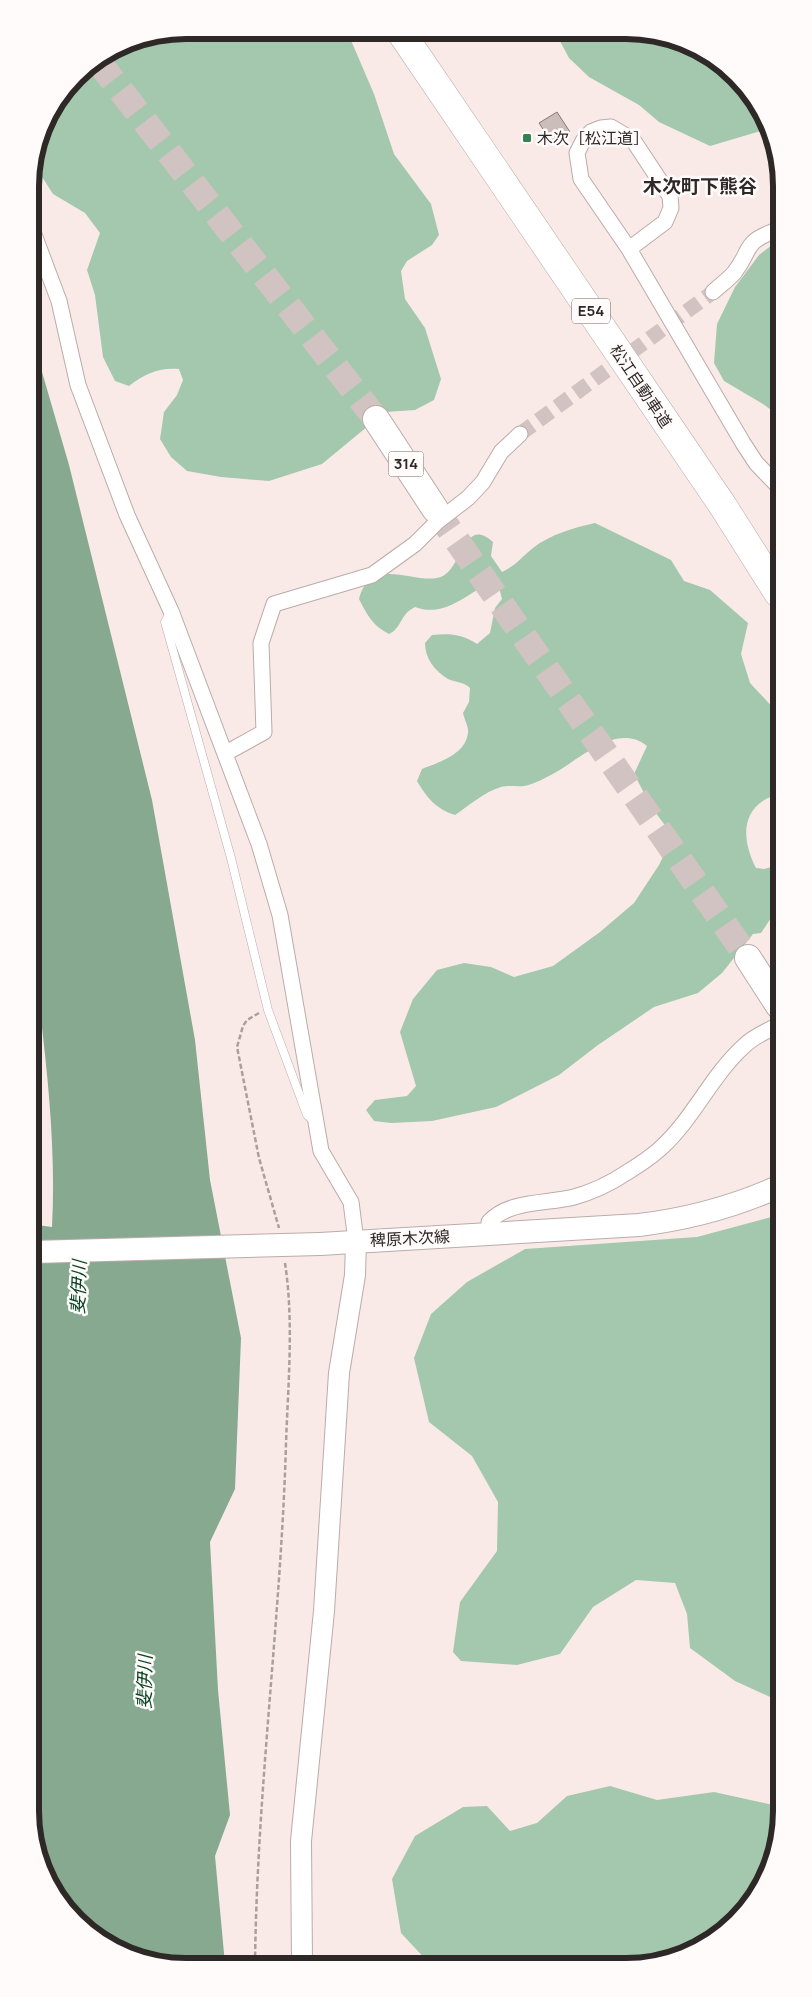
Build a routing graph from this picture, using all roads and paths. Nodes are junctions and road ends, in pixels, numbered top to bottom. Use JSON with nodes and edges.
{"nodes":[{"id":1,"x":405,"y":39,"type":"edge"},
{"id":2,"x":773,"y":231,"type":"edge"},
{"id":3,"x":39,"y":248,"type":"edge"},
{"id":4,"x":629,"y":249,"type":"junction"},
{"id":5,"x":713,"y":292,"type":"tunnel mouth"},
{"id":6,"x":376,"y":419,"type":"tunnel mouth"},
{"id":7,"x":520,"y":434,"type":"tunnel mouth"},
{"id":8,"x":773,"y":481,"type":"edge"},
{"id":9,"x":436,"y":509,"type":"tunnel mouth"},
{"id":10,"x":773,"y":585,"type":"edge"},
{"id":11,"x":170,"y":611,"type":"junction"},
{"id":12,"x":226,"y":753,"type":"junction"},
{"id":13,"x":748,"y":958,"type":"tunnel mouth"},
{"id":14,"x":773,"y":997,"type":"edge"},
{"id":15,"x":268,"y":1010,"type":"junction"},
{"id":16,"x":773,"y":1028,"type":"edge"},
{"id":17,"x":315,"y":1121,"type":"junction"},
{"id":18,"x":773,"y":1189,"type":"edge"},
{"id":19,"x":489,"y":1235,"type":"junction"},
{"id":20,"x":282,"y":1236,"type":"dead end"},
{"id":21,"x":356,"y":1241,"type":"junction"},
{"id":22,"x":39,"y":1252,"type":"edge"},
{"id":23,"x":285,"y":1260,"type":"dead end"},
{"id":24,"x":255,"y":1958,"type":"edge"},
{"id":25,"x":302,"y":1958,"type":"edge"}],
"edges":[{"from":1,"to":10,"type":"highway","name":"松江自動車道","number":"E54"},
{"from":2,"to":5,"type":"street"},
{"from":3,"to":11,"type":"street"},
{"from":4,"to":4,"type":"street"},
{"from":4,"to":8,"type":"street"},
{"from":6,"to":9,"type":"highway","number":"314"},
{"from":7,"to":12,"type":"street"},
{"from":11,"to":12,"type":"street"},
{"from":11,"to":15,"type":"lane"},
{"from":12,"to":17,"type":"street"},
{"from":13,"to":14,"type":"highway"},
{"from":15,"to":17,"type":"lane"},
{"from":15,"to":20,"type":"path"},
{"from":16,"to":19,"type":"street"},
{"from":17,"to":21,"type":"street"},
{"from":18,"to":19,"type":"main road","name":"稗原木次線"},
{"from":19,"to":21,"type":"main road","name":"稗原木次線"},
{"from":21,"to":22,"type":"main road","name":"稗原木次線","bridge":true},
{"from":21,"to":25,"type":"street"},
{"from":23,"to":24,"type":"path"}]}
